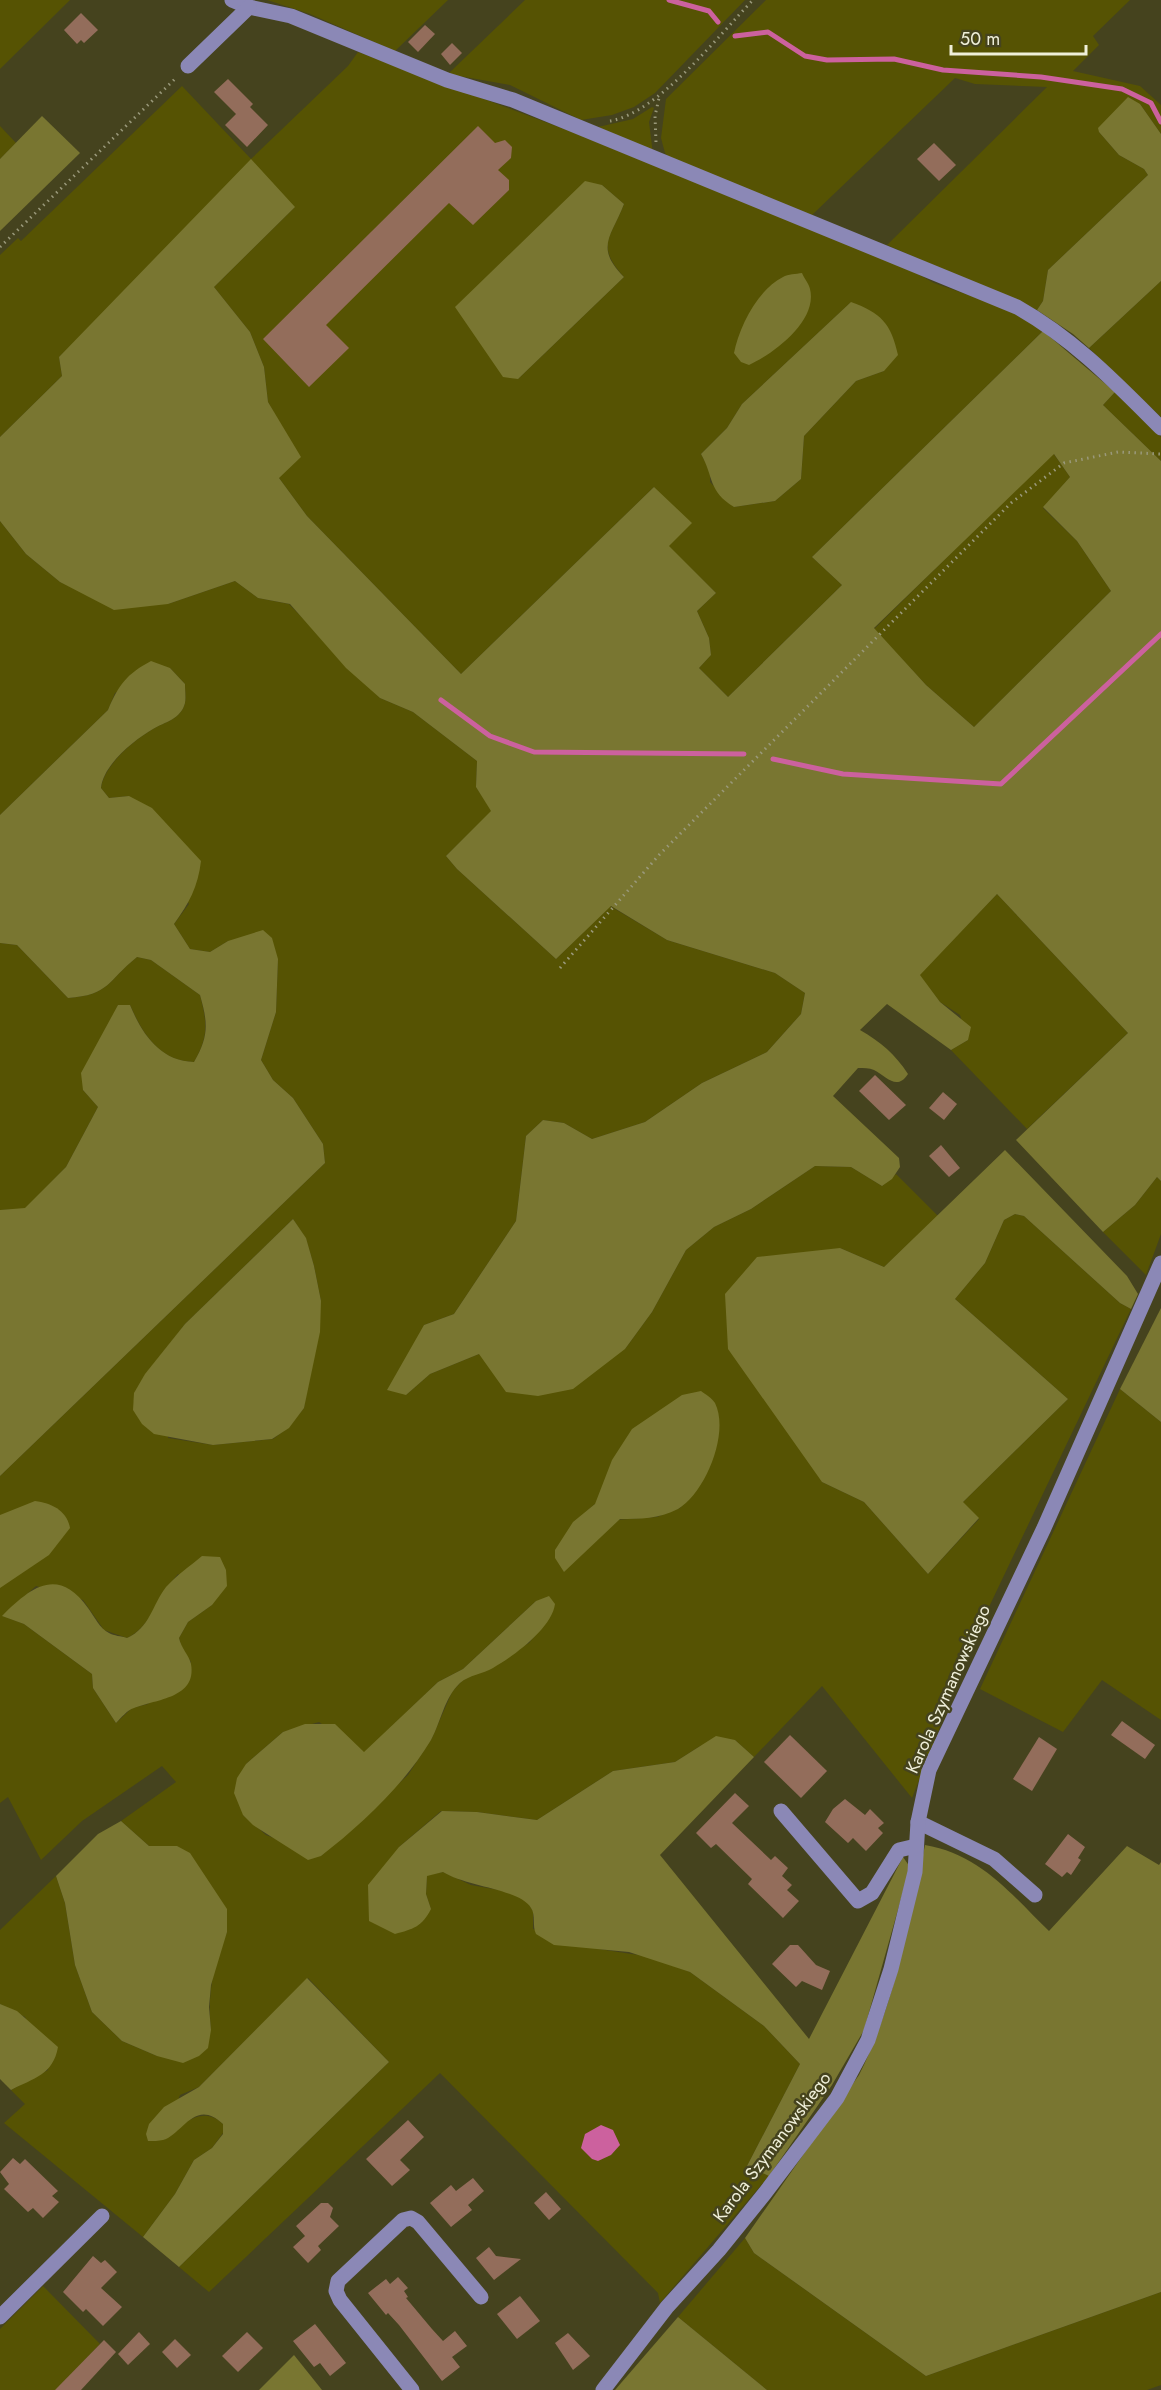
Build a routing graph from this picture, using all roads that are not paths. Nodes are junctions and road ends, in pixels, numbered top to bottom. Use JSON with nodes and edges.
{"nodes":[{"id":1,"x":232,"y":0,"type":"edge"},
{"id":2,"x":249,"y":8,"type":"junction"},
{"id":3,"x":188,"y":66,"type":"road end"},
{"id":4,"x":1161,"y":428,"type":"edge"},
{"id":5,"x":1161,"y":1263,"type":"edge"},
{"id":6,"x":781,"y":1811,"type":"dead end"},
{"id":7,"x":918,"y":1822,"type":"junction"},
{"id":8,"x":916,"y":1846,"type":"junction"},
{"id":9,"x":1035,"y":1895,"type":"dead end"},
{"id":10,"x":102,"y":2216,"type":"dead end"},
{"id":11,"x":481,"y":2297,"type":"dead end"},
{"id":12,"x":0,"y":2317,"type":"edge"},
{"id":13,"x":411,"y":2390,"type":"edge"},
{"id":14,"x":603,"y":2390,"type":"edge"}],
"edges":[{"from":1,"to":2,"type":"street"},
{"from":2,"to":3,"type":"street"},
{"from":2,"to":4,"type":"street"},
{"from":5,"to":7,"type":"street","name":"Karola Szymanowskiego"},
{"from":6,"to":8,"type":"street"},
{"from":7,"to":8,"type":"street","name":"Karola Szymanowskiego"},
{"from":7,"to":9,"type":"street"},
{"from":8,"to":14,"type":"street","name":"Karola Szymanowskiego"},
{"from":10,"to":12,"type":"street"},
{"from":11,"to":13,"type":"street"}]}
